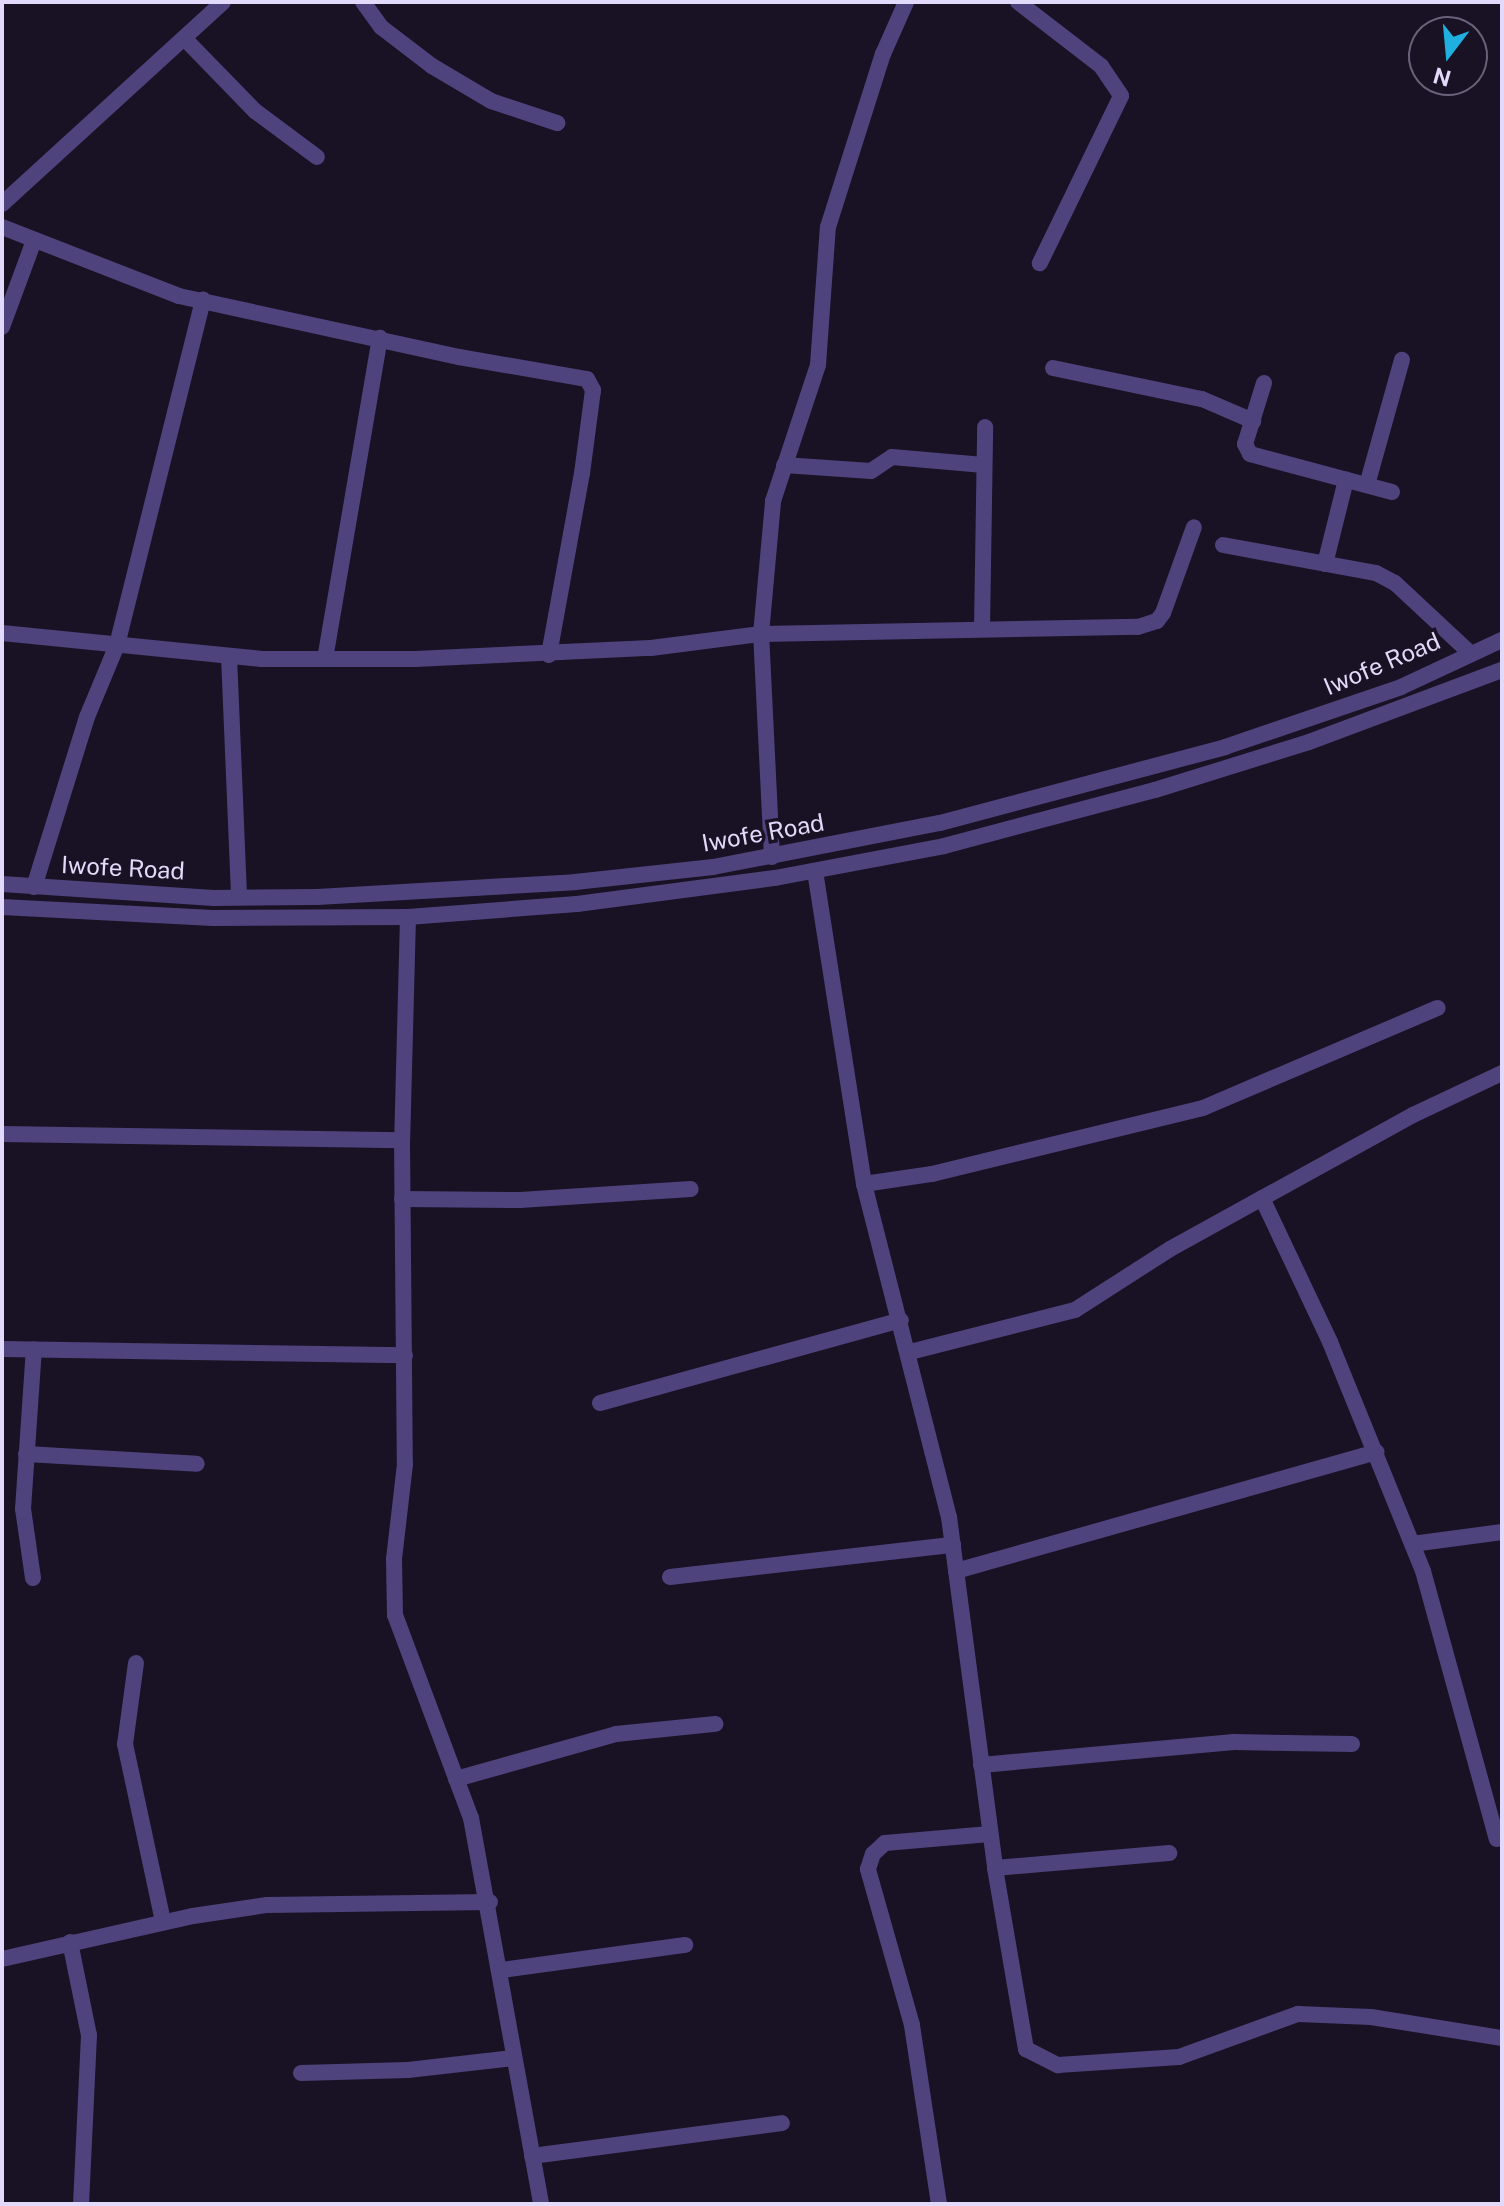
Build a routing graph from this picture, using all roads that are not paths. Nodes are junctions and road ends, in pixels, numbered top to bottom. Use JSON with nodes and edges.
{"nodes":[{"id":1,"x":223,"y":2,"type":"edge"},
{"id":2,"x":363,"y":2,"type":"edge"},
{"id":3,"x":1018,"y":2,"type":"edge"},
{"id":4,"x":902,"y":3,"type":"edge"},
{"id":5,"x":184,"y":38,"type":"junction"},
{"id":6,"x":557,"y":123,"type":"dead end"},
{"id":7,"x":317,"y":157,"type":"dead end"},
{"id":8,"x":2,"y":204,"type":"edge"},
{"id":9,"x":2,"y":227,"type":"edge"},
{"id":10,"x":33,"y":243,"type":"junction"},
{"id":11,"x":1040,"y":263,"type":"dead end"},
{"id":12,"x":203,"y":300,"type":"junction"},
{"id":13,"x":2,"y":327,"type":"edge"},
{"id":14,"x":380,"y":338,"type":"junction"},
{"id":15,"x":1402,"y":360,"type":"dead end"},
{"id":16,"x":1053,"y":368,"type":"dead end"},
{"id":17,"x":1264,"y":383,"type":"dead end"},
{"id":18,"x":1253,"y":421,"type":"junction"},
{"id":19,"x":985,"y":427,"type":"dead end"},
{"id":20,"x":784,"y":465,"type":"junction"},
{"id":21,"x":984,"y":465,"type":"junction"},
{"id":22,"x":1346,"y":480,"type":"junction"},
{"id":23,"x":1367,"y":485,"type":"junction"},
{"id":24,"x":1392,"y":492,"type":"dead end"},
{"id":25,"x":1194,"y":527,"type":"dead end"},
{"id":26,"x":1223,"y":545,"type":"dead end"},
{"id":27,"x":1325,"y":564,"type":"junction"},
{"id":28,"x":982,"y":629,"type":"junction"},
{"id":29,"x":2,"y":633,"type":"edge"},
{"id":30,"x":761,"y":634,"type":"junction"},
{"id":31,"x":1502,"y":640,"type":"edge"},
{"id":32,"x":117,"y":645,"type":"junction"},
{"id":33,"x":1470,"y":653,"type":"junction"},
{"id":34,"x":549,"y":655,"type":"junction"},
{"id":35,"x":229,"y":656,"type":"junction"},
{"id":36,"x":325,"y":659,"type":"junction"},
{"id":37,"x":1502,"y":670,"type":"edge"},
{"id":38,"x":772,"y":857,"type":"junction"},
{"id":39,"x":815,"y":871,"type":"junction"},
{"id":40,"x":2,"y":884,"type":"edge"},
{"id":41,"x":34,"y":887,"type":"junction"},
{"id":42,"x":239,"y":897,"type":"junction"},
{"id":43,"x":2,"y":907,"type":"edge"},
{"id":44,"x":408,"y":917,"type":"junction"},
{"id":45,"x":1438,"y":1008,"type":"dead end"},
{"id":46,"x":1502,"y":1073,"type":"edge"},
{"id":47,"x":2,"y":1134,"type":"edge"},
{"id":48,"x":402,"y":1140,"type":"junction"},
{"id":49,"x":864,"y":1184,"type":"junction"},
{"id":50,"x":691,"y":1189,"type":"dead end"},
{"id":51,"x":1262,"y":1198,"type":"junction"},
{"id":52,"x":402,"y":1199,"type":"junction"},
{"id":53,"x":901,"y":1320,"type":"junction"},
{"id":54,"x":2,"y":1349,"type":"edge"},
{"id":55,"x":34,"y":1349,"type":"junction"},
{"id":56,"x":910,"y":1352,"type":"junction"},
{"id":57,"x":405,"y":1355,"type":"junction"},
{"id":58,"x":600,"y":1403,"type":"dead end"},
{"id":59,"x":1376,"y":1452,"type":"junction"},
{"id":60,"x":26,"y":1454,"type":"junction"},
{"id":61,"x":197,"y":1464,"type":"dead end"},
{"id":62,"x":1502,"y":1532,"type":"edge"},
{"id":63,"x":1412,"y":1544,"type":"junction"},
{"id":64,"x":953,"y":1545,"type":"junction"},
{"id":65,"x":956,"y":1571,"type":"junction"},
{"id":66,"x":670,"y":1577,"type":"dead end"},
{"id":67,"x":33,"y":1578,"type":"dead end"},
{"id":68,"x":136,"y":1663,"type":"dead end"},
{"id":69,"x":715,"y":1724,"type":"dead end"},
{"id":70,"x":1352,"y":1744,"type":"dead end"},
{"id":71,"x":981,"y":1765,"type":"junction"},
{"id":72,"x":456,"y":1779,"type":"junction"},
{"id":73,"x":990,"y":1834,"type":"junction"},
{"id":74,"x":1497,"y":1839,"type":"dead end"},
{"id":75,"x":1169,"y":1853,"type":"dead end"},
{"id":76,"x":995,"y":1868,"type":"junction"},
{"id":77,"x":490,"y":1902,"type":"junction"},
{"id":78,"x":163,"y":1922,"type":"junction"},
{"id":79,"x":70,"y":1942,"type":"junction"},
{"id":80,"x":685,"y":1945,"type":"dead end"},
{"id":81,"x":2,"y":1959,"type":"edge"},
{"id":82,"x":502,"y":1970,"type":"junction"},
{"id":83,"x":1502,"y":2038,"type":"edge"},
{"id":84,"x":513,"y":2058,"type":"junction"},
{"id":85,"x":301,"y":2073,"type":"dead end"},
{"id":86,"x":782,"y":2123,"type":"dead end"},
{"id":87,"x":532,"y":2156,"type":"junction"},
{"id":88,"x":81,"y":2204,"type":"edge"},
{"id":89,"x":541,"y":2204,"type":"edge"},
{"id":90,"x":939,"y":2204,"type":"edge"}],
"edges":[{"from":1,"to":5,"type":"street"},
{"from":2,"to":6,"type":"street"},
{"from":3,"to":11,"type":"street"},
{"from":4,"to":20,"type":"street"},
{"from":5,"to":7,"type":"street"},
{"from":5,"to":8,"type":"street"},
{"from":9,"to":10,"type":"street"},
{"from":10,"to":12,"type":"street"},
{"from":10,"to":13,"type":"street"},
{"from":12,"to":14,"type":"street"},
{"from":12,"to":32,"type":"street"},
{"from":14,"to":34,"type":"street"},
{"from":14,"to":36,"type":"street"},
{"from":15,"to":23,"type":"street"},
{"from":16,"to":18,"type":"street"},
{"from":17,"to":18,"type":"street"},
{"from":18,"to":22,"type":"street"},
{"from":19,"to":21,"type":"street"},
{"from":20,"to":21,"type":"street"},
{"from":20,"to":30,"type":"street"},
{"from":21,"to":28,"type":"street"},
{"from":22,"to":23,"type":"street"},
{"from":22,"to":27,"type":"street"},
{"from":23,"to":24,"type":"street"},
{"from":25,"to":28,"type":"street"},
{"from":26,"to":27,"type":"street"},
{"from":27,"to":33,"type":"street"},
{"from":28,"to":30,"type":"street"},
{"from":29,"to":32,"type":"street"},
{"from":30,"to":34,"type":"street"},
{"from":30,"to":38,"type":"street"},
{"from":31,"to":33,"type":"street","name":"Iwofe Road"},
{"from":32,"to":35,"type":"street"},
{"from":32,"to":41,"type":"street"},
{"from":33,"to":38,"type":"street","name":"Iwofe Road"},
{"from":34,"to":36,"type":"street"},
{"from":35,"to":36,"type":"street"},
{"from":35,"to":42,"type":"street"},
{"from":37,"to":39,"type":"street","name":"Iwofe Road"},
{"from":38,"to":42,"type":"street","name":"Iwofe Road"},
{"from":39,"to":44,"type":"street","name":"Iwofe Road"},
{"from":39,"to":49,"type":"street"},
{"from":40,"to":41,"type":"street","name":"Iwofe Road"},
{"from":41,"to":42,"type":"street","name":"Iwofe Road"},
{"from":43,"to":44,"type":"street","name":"Iwofe Road"},
{"from":44,"to":48,"type":"street"},
{"from":45,"to":49,"type":"street"},
{"from":46,"to":51,"type":"street"},
{"from":47,"to":48,"type":"street"},
{"from":48,"to":52,"type":"street"},
{"from":49,"to":53,"type":"street"},
{"from":50,"to":52,"type":"street"},
{"from":51,"to":56,"type":"street"},
{"from":51,"to":59,"type":"street"},
{"from":52,"to":57,"type":"street"},
{"from":53,"to":56,"type":"street"},
{"from":53,"to":58,"type":"street"},
{"from":54,"to":55,"type":"street"},
{"from":55,"to":57,"type":"street"},
{"from":55,"to":60,"type":"street"},
{"from":56,"to":64,"type":"street"},
{"from":57,"to":72,"type":"street"},
{"from":59,"to":63,"type":"street"},
{"from":59,"to":65,"type":"street"},
{"from":60,"to":61,"type":"street"},
{"from":60,"to":67,"type":"street"},
{"from":62,"to":63,"type":"street"},
{"from":63,"to":74,"type":"street"},
{"from":64,"to":65,"type":"street"},
{"from":64,"to":66,"type":"street"},
{"from":65,"to":71,"type":"street"},
{"from":68,"to":78,"type":"street"},
{"from":69,"to":72,"type":"street"},
{"from":70,"to":71,"type":"street"},
{"from":71,"to":73,"type":"street"},
{"from":72,"to":77,"type":"street"},
{"from":73,"to":76,"type":"street"},
{"from":73,"to":90,"type":"street"},
{"from":75,"to":76,"type":"street"},
{"from":76,"to":83,"type":"street"},
{"from":77,"to":78,"type":"street"},
{"from":77,"to":82,"type":"street"},
{"from":78,"to":79,"type":"street"},
{"from":79,"to":81,"type":"street"},
{"from":79,"to":88,"type":"street"},
{"from":80,"to":82,"type":"street"},
{"from":82,"to":84,"type":"street"},
{"from":84,"to":85,"type":"street"},
{"from":84,"to":87,"type":"street"},
{"from":86,"to":87,"type":"street"},
{"from":87,"to":89,"type":"street"}]}
